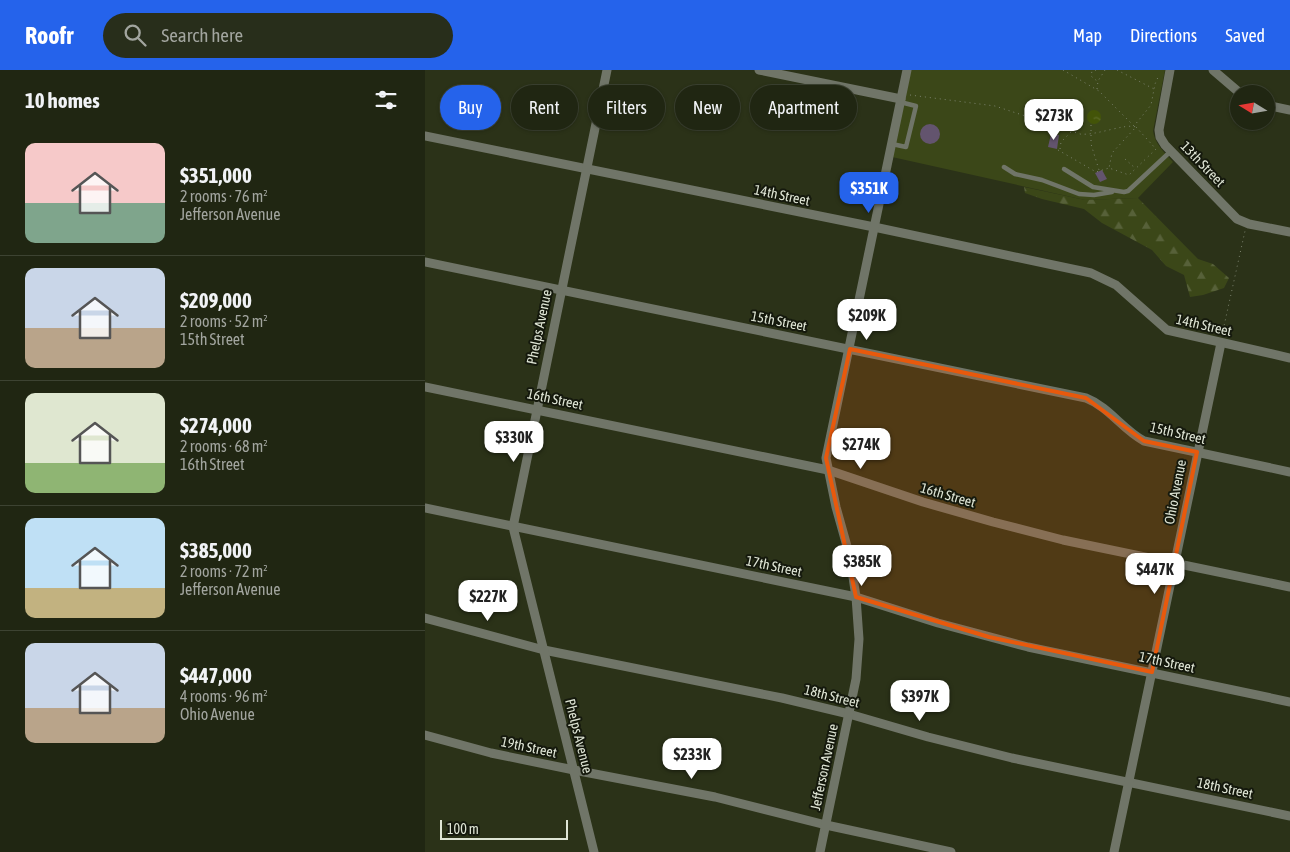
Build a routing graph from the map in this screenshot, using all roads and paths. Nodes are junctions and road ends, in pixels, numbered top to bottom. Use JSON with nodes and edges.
{"nodes":[{"id":1,"x":607,"y":70,"type":"edge"},
{"id":2,"x":759,"y":70,"type":"edge"},
{"id":3,"x":907,"y":70,"type":"edge"},
{"id":4,"x":1063,"y":70,"type":"edge"},
{"id":5,"x":1096,"y":70,"type":"edge"},
{"id":6,"x":1105,"y":70,"type":"edge"},
{"id":7,"x":1117,"y":70,"type":"edge"},
{"id":8,"x":1125,"y":70,"type":"edge"},
{"id":9,"x":1161,"y":70,"type":"edge"},
{"id":10,"x":1170,"y":70,"type":"edge"},
{"id":11,"x":1213,"y":70,"type":"edge"},
{"id":12,"x":1101,"y":72,"type":"edge"},
{"id":13,"x":1125,"y":74,"type":"junction"},
{"id":14,"x":1092,"y":78,"type":"junction"},
{"id":15,"x":1098,"y":82,"type":"junction"},
{"id":16,"x":1088,"y":84,"type":"junction"},
{"id":17,"x":1230,"y":85,"type":"edge"},
{"id":18,"x":1154,"y":89,"type":"junction"},
{"id":19,"x":1097,"y":90,"type":"junction"},
{"id":20,"x":901,"y":98,"type":"junction"},
{"id":21,"x":1275,"y":107,"type":"edge"},
{"id":22,"x":1290,"y":110,"type":"edge"},
{"id":23,"x":1091,"y":124,"type":"dead end"},
{"id":24,"x":1135,"y":127,"type":"junction"},
{"id":25,"x":1072,"y":132,"type":"junction"},
{"id":26,"x":1091,"y":134,"type":"junction"},
{"id":27,"x":425,"y":136,"type":"edge"},
{"id":28,"x":891,"y":144,"type":"junction"},
{"id":29,"x":1171,"y":151,"type":"junction"},
{"id":30,"x":1125,"y":159,"type":"dead end"},
{"id":31,"x":1004,"y":167,"type":"dead end"},
{"id":32,"x":1109,"y":168,"type":"junction"},
{"id":33,"x":586,"y":169,"type":"junction"},
{"id":34,"x":1064,"y":169,"type":"dead end"},
{"id":35,"x":1136,"y":169,"type":"junction"},
{"id":36,"x":1099,"y":171,"type":"junction"},
{"id":37,"x":1115,"y":191,"type":"junction"},
{"id":38,"x":1247,"y":223,"type":"junction"},
{"id":39,"x":874,"y":227,"type":"junction"},
{"id":40,"x":1290,"y":232,"type":"edge"},
{"id":41,"x":425,"y":262,"type":"edge"},
{"id":42,"x":561,"y":290,"type":"junction"},
{"id":43,"x":1221,"y":343,"type":"junction"},
{"id":44,"x":850,"y":349,"type":"junction"},
{"id":45,"x":1290,"y":358,"type":"edge"},
{"id":46,"x":425,"y":387,"type":"edge"},
{"id":47,"x":537,"y":409,"type":"junction"},
{"id":48,"x":1197,"y":452,"type":"junction"},
{"id":49,"x":828,"y":470,"type":"junction"},
{"id":50,"x":1290,"y":472,"type":"edge"},
{"id":51,"x":425,"y":508,"type":"edge"},
{"id":52,"x":513,"y":527,"type":"junction"},
{"id":53,"x":1174,"y":563,"type":"junction"},
{"id":54,"x":1290,"y":587,"type":"edge"},
{"id":55,"x":856,"y":597,"type":"junction"},
{"id":56,"x":425,"y":618,"type":"edge"},
{"id":57,"x":544,"y":650,"type":"junction"},
{"id":58,"x":1152,"y":672,"type":"junction"},
{"id":59,"x":1290,"y":702,"type":"edge"},
{"id":60,"x":849,"y":714,"type":"junction"},
{"id":61,"x":425,"y":735,"type":"edge"},
{"id":62,"x":574,"y":770,"type":"junction"},
{"id":63,"x":1128,"y":782,"type":"junction"},
{"id":64,"x":1290,"y":816,"type":"edge"},
{"id":65,"x":826,"y":825,"type":"junction"},
{"id":66,"x":594,"y":852,"type":"edge"},
{"id":67,"x":820,"y":852,"type":"edge"},
{"id":68,"x":951,"y":852,"type":"edge"},
{"id":69,"x":1114,"y":852,"type":"edge"}],
"edges":[{"from":1,"to":33,"type":"street","name":"Phelps Avenue"},
{"from":2,"to":20,"type":"street"},
{"from":3,"to":20,"type":"street","name":"Jefferson Avenue"},
{"from":4,"to":16,"type":"path"},
{"from":5,"to":12,"type":"path"},
{"from":5,"to":14,"type":"path"},
{"from":6,"to":12,"type":"path"},
{"from":7,"to":13,"type":"path"},
{"from":8,"to":13,"type":"path"},
{"from":9,"to":18,"type":"path"},
{"from":10,"to":29,"type":"street","name":"13th Street"},
{"from":11,"to":17,"type":"street"},
{"from":12,"to":15,"type":"path"},
{"from":13,"to":18,"type":"path"},
{"from":14,"to":15,"type":"path"},
{"from":14,"to":16,"type":"path"},
{"from":15,"to":19,"type":"path"},
{"from":16,"to":19,"type":"path"},
{"from":18,"to":24,"type":"path"},
{"from":19,"to":24,"type":"path"},
{"from":20,"to":25,"type":"path"},
{"from":20,"to":28,"type":"street","name":"Jefferson Avenue"},
{"from":20,"to":28,"type":"lane"},
{"from":21,"to":22,"type":"street"},
{"from":23,"to":26,"type":"path"},
{"from":24,"to":26,"type":"path"},
{"from":24,"to":32,"type":"path"},
{"from":24,"to":35,"type":"path"},
{"from":25,"to":26,"type":"path"},
{"from":25,"to":36,"type":"path"},
{"from":26,"to":36,"type":"path"},
{"from":27,"to":33,"type":"street","name":"14th Street"},
{"from":28,"to":39,"type":"street","name":"Jefferson Avenue"},
{"from":29,"to":37,"type":"lane"},
{"from":29,"to":38,"type":"street","name":"13th Street"},
{"from":30,"to":35,"type":"path"},
{"from":31,"to":37,"type":"lane"},
{"from":32,"to":35,"type":"path"},
{"from":32,"to":36,"type":"path"},
{"from":33,"to":39,"type":"street","name":"14th Street"},
{"from":33,"to":42,"type":"street","name":"Phelps Avenue"},
{"from":34,"to":37,"type":"lane"},
{"from":38,"to":40,"type":"street","name":"13th Street"},
{"from":38,"to":43,"type":"path"},
{"from":39,"to":43,"type":"street","name":"14th Street"},
{"from":39,"to":44,"type":"street","name":"Jefferson Avenue"},
{"from":41,"to":42,"type":"street","name":"15th Street"},
{"from":42,"to":44,"type":"street","name":"15th Street"},
{"from":42,"to":47,"type":"street","name":"Phelps Avenue"},
{"from":43,"to":45,"type":"street","name":"14th Street"},
{"from":43,"to":48,"type":"street","name":"Ohio Avenue"},
{"from":44,"to":48,"type":"street","name":"15th Street"},
{"from":44,"to":49,"type":"street","name":"Jefferson Avenue"},
{"from":46,"to":47,"type":"street","name":"16th Street"},
{"from":47,"to":49,"type":"street","name":"16th Street"},
{"from":47,"to":52,"type":"street","name":"Phelps Avenue"},
{"from":48,"to":50,"type":"street","name":"15th Street"},
{"from":48,"to":53,"type":"street","name":"Ohio Avenue"},
{"from":49,"to":53,"type":"street","name":"16th Street"},
{"from":49,"to":55,"type":"street","name":"Jefferson Avenue"},
{"from":51,"to":52,"type":"street","name":"17th Street"},
{"from":52,"to":55,"type":"street","name":"17th Street"},
{"from":52,"to":57,"type":"street","name":"Phelps Avenue"},
{"from":53,"to":54,"type":"street","name":"16th Street"},
{"from":53,"to":58,"type":"street","name":"Ohio Avenue"},
{"from":55,"to":58,"type":"street","name":"17th Street"},
{"from":55,"to":60,"type":"street","name":"Jefferson Avenue"},
{"from":56,"to":57,"type":"street","name":"18th Street"},
{"from":57,"to":60,"type":"street","name":"18th Street"},
{"from":57,"to":62,"type":"street","name":"Phelps Avenue"},
{"from":58,"to":59,"type":"street","name":"17th Street"},
{"from":58,"to":63,"type":"street","name":"Ohio Avenue"},
{"from":60,"to":63,"type":"street","name":"18th Street"},
{"from":60,"to":65,"type":"street","name":"Jefferson Avenue"},
{"from":61,"to":62,"type":"street","name":"19th Street"},
{"from":62,"to":65,"type":"street","name":"19th Street"},
{"from":62,"to":66,"type":"street","name":"Phelps Avenue"},
{"from":63,"to":64,"type":"street","name":"18th Street"},
{"from":63,"to":69,"type":"street","name":"Ohio Avenue"},
{"from":65,"to":67,"type":"street","name":"Jefferson Avenue"},
{"from":65,"to":68,"type":"street","name":"19th Street"}]}
